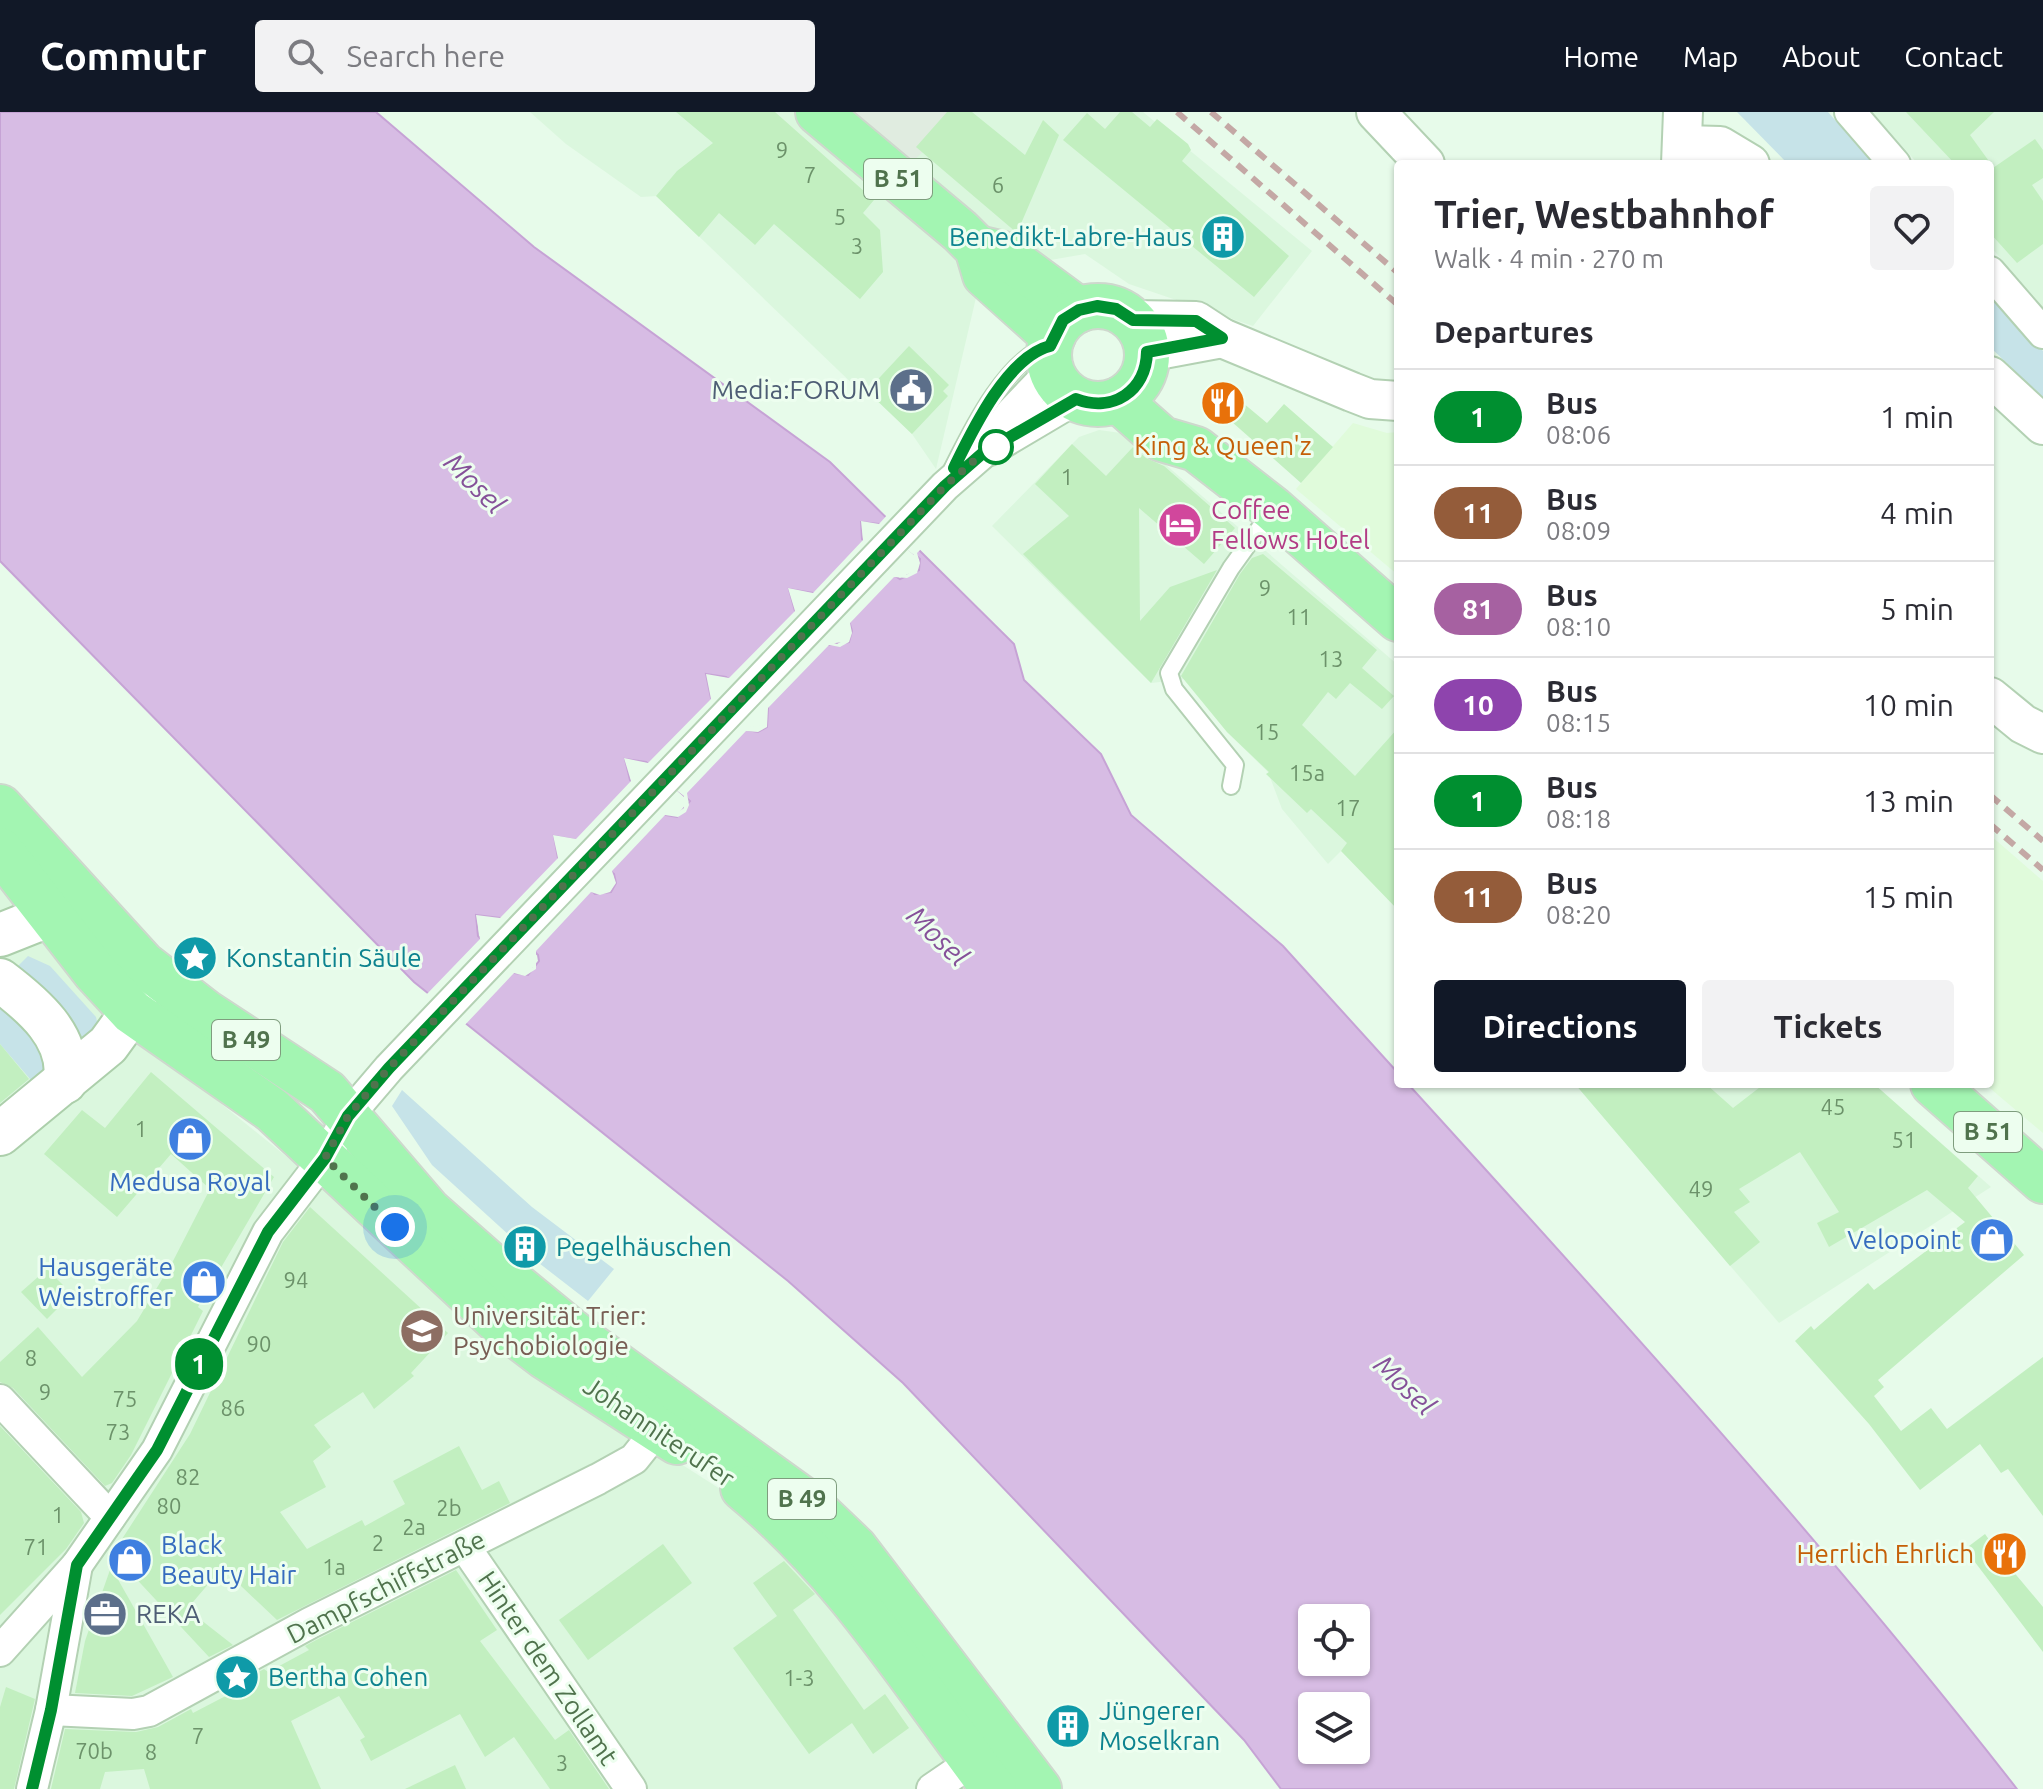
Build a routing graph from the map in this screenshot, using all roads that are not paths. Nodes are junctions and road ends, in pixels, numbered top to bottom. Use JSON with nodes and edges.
{"nodes":[{"id":1,"x":818,"y":112,"type":"edge"},
{"id":2,"x":1376,"y":112,"type":"edge"},
{"id":3,"x":1850,"y":112,"type":"edge"},
{"id":4,"x":1683,"y":140,"type":"edge"},
{"id":5,"x":1421,"y":160,"type":"edge"},
{"id":6,"x":1743,"y":160,"type":"edge"},
{"id":7,"x":1892,"y":160,"type":"edge"},
{"id":8,"x":1994,"y":277,"type":"edge"},
{"id":9,"x":2043,"y":333,"type":"edge"},
{"id":10,"x":1094,"y":357,"type":"junction"},
{"id":11,"x":1994,"y":380,"type":"edge"},
{"id":12,"x":1394,"y":400,"type":"edge"},
{"id":13,"x":2043,"y":425,"type":"edge"},
{"id":14,"x":945,"y":486,"type":"junction"},
{"id":15,"x":1273,"y":509,"type":"junction"},
{"id":16,"x":1394,"y":615,"type":"edge"},
{"id":17,"x":1994,"y":700,"type":"edge"},
{"id":18,"x":2043,"y":734,"type":"edge"},
{"id":19,"x":1231,"y":786,"type":"dead end"},
{"id":20,"x":0,"y":807,"type":"edge"},
{"id":21,"x":0,"y":850,"type":"edge"},
{"id":22,"x":53,"y":914,"type":"junction"},
{"id":23,"x":101,"y":917,"type":"junction"},
{"id":24,"x":0,"y":935,"type":"edge"},
{"id":25,"x":143,"y":964,"type":"junction"},
{"id":26,"x":0,"y":980,"type":"edge"},
{"id":27,"x":132,"y":1012,"type":"junction"},
{"id":28,"x":65,"y":1082,"type":"junction"},
{"id":29,"x":1938,"y":1088,"type":"edge"},
{"id":30,"x":348,"y":1116,"type":"junction"},
{"id":31,"x":0,"y":1134,"type":"edge"},
{"id":32,"x":325,"y":1158,"type":"junction"},
{"id":33,"x":2043,"y":1181,"type":"edge"},
{"id":34,"x":0,"y":1400,"type":"edge"},
{"id":35,"x":656,"y":1410,"type":"junction"},
{"id":36,"x":110,"y":1517,"type":"junction"},
{"id":37,"x":465,"y":1547,"type":"junction"},
{"id":38,"x":77,"y":1565,"type":"junction"},
{"id":39,"x":0,"y":1651,"type":"edge"},
{"id":40,"x":51,"y":1710,"type":"junction"},
{"id":41,"x":973,"y":1746,"type":"edge"},
{"id":42,"x":32,"y":1789,"type":"edge"},
{"id":43,"x":631,"y":1789,"type":"edge"},
{"id":44,"x":932,"y":1789,"type":"edge"},
{"id":45,"x":1038,"y":1789,"type":"edge"}],
"edges":[{"from":1,"to":10,"type":"main road","number":"B 51"},
{"from":2,"to":5,"type":"street"},
{"from":3,"to":7,"type":"street"},
{"from":4,"to":6,"type":"street"},
{"from":8,"to":9,"type":"street"},
{"from":10,"to":12,"type":"street"},
{"from":10,"to":14,"type":"street"},
{"from":10,"to":14,"type":"lane"},
{"from":10,"to":15,"type":"main road","number":"B 51"},
{"from":11,"to":13,"type":"street"},
{"from":14,"to":30,"type":"street"},
{"from":15,"to":16,"type":"main road","number":"B 51"},
{"from":15,"to":19,"type":"lane"},
{"from":17,"to":18,"type":"street"},
{"from":20,"to":23,"type":"main road","number":"B 49"},
{"from":21,"to":22,"type":"main road","number":"B 49"},
{"from":22,"to":23,"type":"main road"},
{"from":22,"to":24,"type":"main road"},
{"from":22,"to":27,"type":"main road","name":"Johanniterufer","number":"B 49"},
{"from":23,"to":25,"type":"main road","name":"Johanniterufer","number":"B 49"},
{"from":25,"to":27,"type":"main road"},
{"from":25,"to":30,"type":"main road","name":"Johanniterufer","number":"B 49"},
{"from":26,"to":28,"type":"main road"},
{"from":27,"to":28,"type":"main road"},
{"from":27,"to":32,"type":"main road","name":"Johanniterufer","number":"B 49"},
{"from":28,"to":31,"type":"main road"},
{"from":29,"to":33,"type":"main road","number":"B 51"},
{"from":30,"to":32,"type":"street"},
{"from":30,"to":35,"type":"main road","name":"Johanniterufer","number":"B 49"},
{"from":32,"to":35,"type":"main road","name":"Johanniterufer","number":"B 49"},
{"from":32,"to":36,"type":"street"},
{"from":34,"to":36,"type":"street"},
{"from":35,"to":37,"type":"street","name":"Dampfschiffstraße"},
{"from":35,"to":41,"type":"main road","name":"Johanniterufer","number":"B 49"},
{"from":36,"to":38,"type":"street"},
{"from":37,"to":40,"type":"street","name":"Dampfschiffstraße"},
{"from":37,"to":43,"type":"street","name":"Hinter dem Zollamt"},
{"from":38,"to":39,"type":"street"},
{"from":38,"to":40,"type":"street"},
{"from":40,"to":42,"type":"street"},
{"from":41,"to":44,"type":"street"},
{"from":41,"to":45,"type":"main road","number":"B 49"}]}
